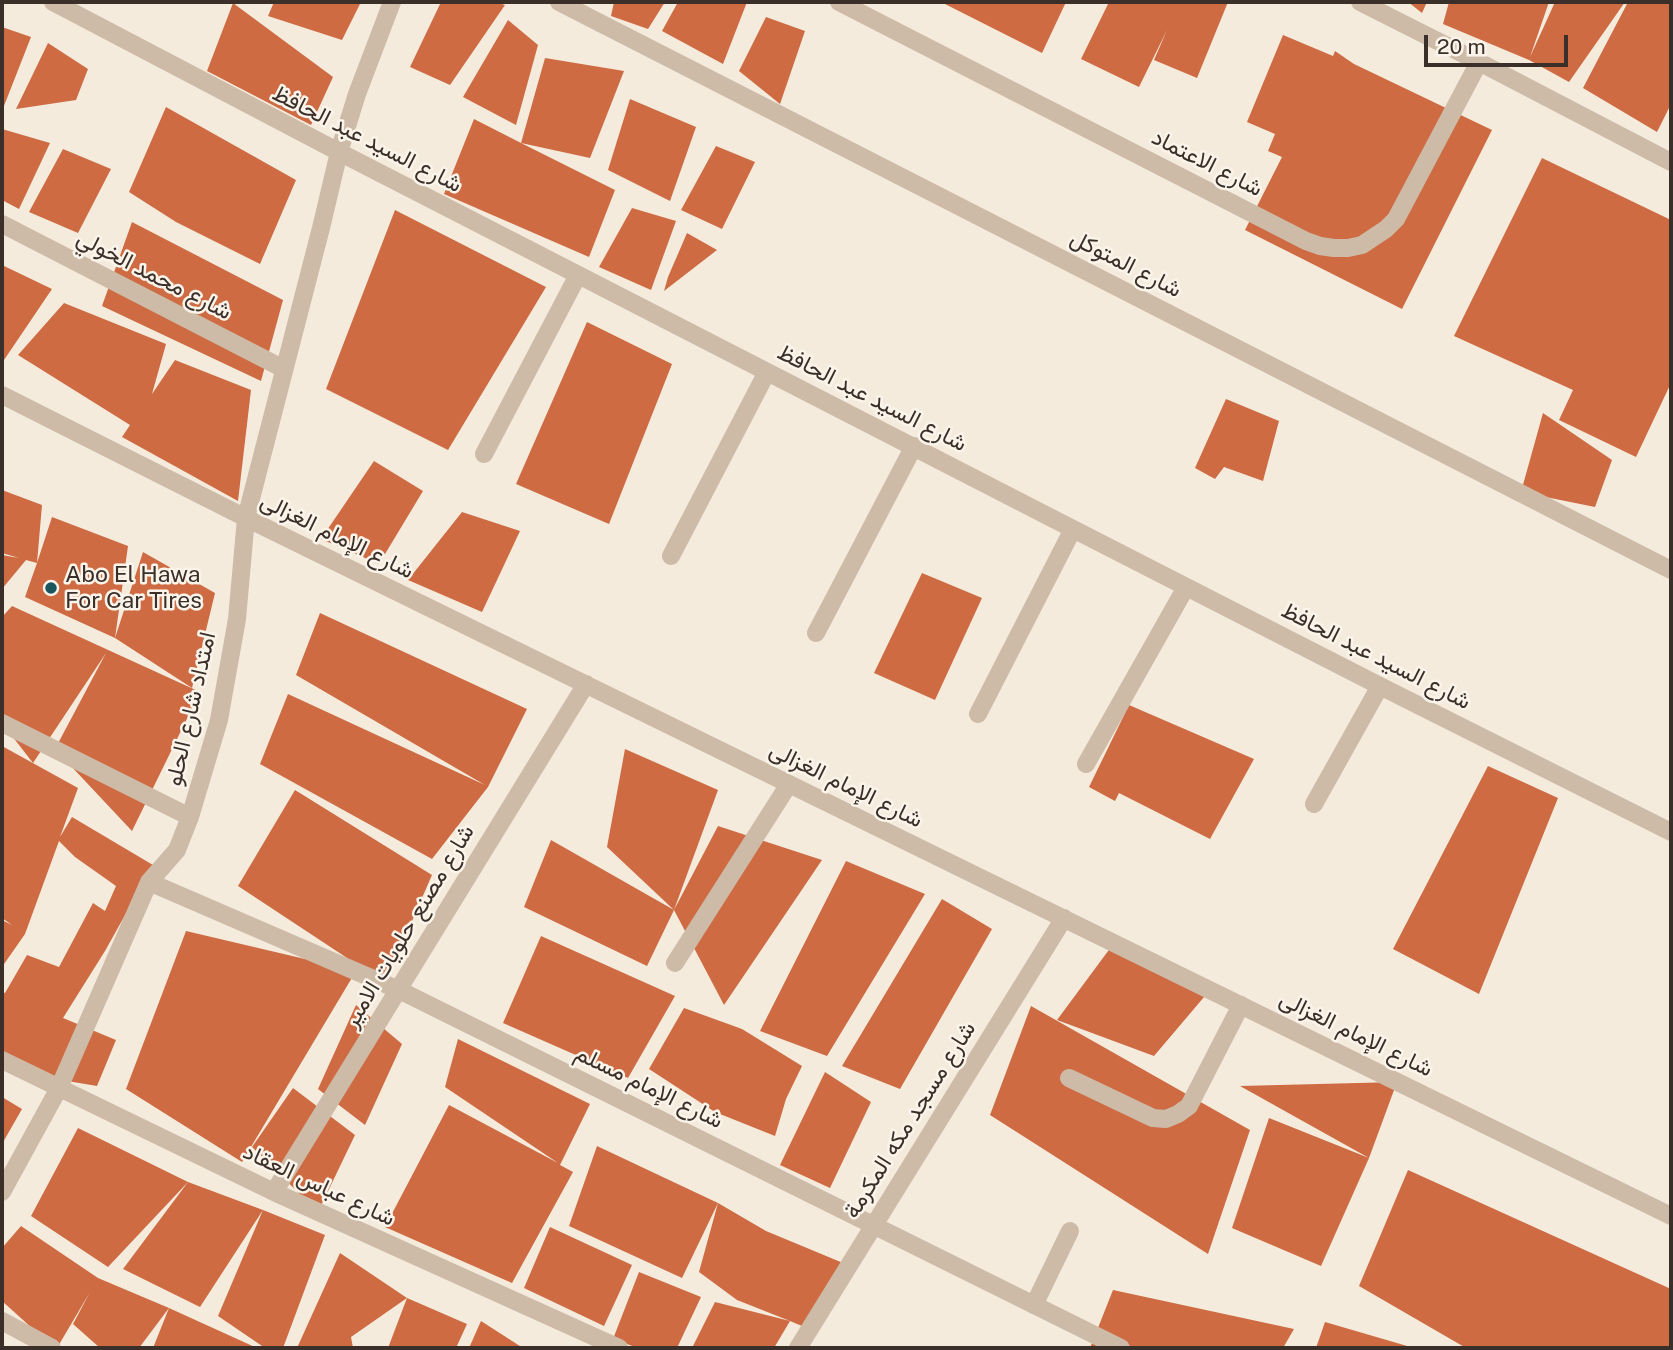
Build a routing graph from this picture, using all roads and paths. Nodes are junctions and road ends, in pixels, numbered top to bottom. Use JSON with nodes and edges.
{"nodes":[{"id":1,"x":53,"y":2,"type":"edge"},
{"id":2,"x":392,"y":2,"type":"edge"},
{"id":3,"x":559,"y":2,"type":"edge"},
{"id":4,"x":839,"y":2,"type":"edge"},
{"id":5,"x":1360,"y":2,"type":"edge"},
{"id":6,"x":1479,"y":62,"type":"junction"},
{"id":7,"x":339,"y":152,"type":"junction"},
{"id":8,"x":1671,"y":162,"type":"edge"},
{"id":9,"x":2,"y":225,"type":"edge"},
{"id":10,"x":579,"y":275,"type":"junction"},
{"id":11,"x":284,"y":369,"type":"junction"},
{"id":12,"x":766,"y":372,"type":"junction"},
{"id":13,"x":2,"y":395,"type":"edge"},
{"id":14,"x":914,"y":446,"type":"junction"},
{"id":15,"x":484,"y":454,"type":"dead end"},
{"id":16,"x":246,"y":518,"type":"junction"},
{"id":17,"x":1073,"y":529,"type":"junction"},
{"id":18,"x":671,"y":556,"type":"dead end"},
{"id":19,"x":1671,"y":570,"type":"edge"},
{"id":20,"x":1186,"y":587,"type":"junction"},
{"id":21,"x":816,"y":633,"type":"dead end"},
{"id":22,"x":586,"y":684,"type":"junction"},
{"id":23,"x":1380,"y":686,"type":"junction"},
{"id":24,"x":978,"y":714,"type":"dead end"},
{"id":25,"x":2,"y":723,"type":"edge"},
{"id":26,"x":1086,"y":764,"type":"dead end"},
{"id":27,"x":789,"y":784,"type":"junction"},
{"id":28,"x":1314,"y":804,"type":"dead end"},
{"id":29,"x":190,"y":817,"type":"junction"},
{"id":30,"x":1671,"y":832,"type":"edge"},
{"id":31,"x":149,"y":882,"type":"junction"},
{"id":32,"x":1063,"y":918,"type":"junction"},
{"id":33,"x":675,"y":963,"type":"dead end"},
{"id":34,"x":399,"y":990,"type":"junction"},
{"id":35,"x":1241,"y":1005,"type":"junction"},
{"id":36,"x":2,"y":1060,"type":"edge"},
{"id":37,"x":1069,"y":1078,"type":"dead end"},
{"id":38,"x":58,"y":1088,"type":"junction"},
{"id":39,"x":2,"y":1192,"type":"edge"},
{"id":40,"x":274,"y":1192,"type":"junction"},
{"id":41,"x":1671,"y":1216,"type":"edge"},
{"id":42,"x":874,"y":1226,"type":"junction"},
{"id":43,"x":1070,"y":1231,"type":"dead end"},
{"id":44,"x":1034,"y":1306,"type":"junction"},
{"id":45,"x":2,"y":1321,"type":"edge"},
{"id":46,"x":52,"y":1348,"type":"edge"},
{"id":47,"x":619,"y":1348,"type":"edge"},
{"id":48,"x":798,"y":1348,"type":"edge"},
{"id":49,"x":1121,"y":1348,"type":"edge"}],
"edges":[{"from":1,"to":7,"type":"street","name":"شارع السيد عبد الحافظ"},
{"from":2,"to":7,"type":"street","name":"امتداد شارع الحلو"},
{"from":3,"to":19,"type":"street","name":"شارع المتوكل"},
{"from":4,"to":6,"type":"street","name":"شارع الاعتماد"},
{"from":5,"to":6,"type":"street"},
{"from":6,"to":8,"type":"street"},
{"from":7,"to":10,"type":"street","name":"شارع السيد عبد الحافظ"},
{"from":7,"to":11,"type":"street","name":"امتداد شارع الحلو"},
{"from":9,"to":11,"type":"street","name":"شارع محمد الخولي"},
{"from":10,"to":12,"type":"street","name":"شارع السيد عبد الحافظ"},
{"from":10,"to":15,"type":"street"},
{"from":11,"to":16,"type":"street","name":"امتداد شارع الحلو"},
{"from":12,"to":14,"type":"street","name":"شارع السيد عبد الحافظ"},
{"from":12,"to":18,"type":"street"},
{"from":13,"to":16,"type":"street","name":"شارع الإمام الغزالى"},
{"from":14,"to":17,"type":"street","name":"شارع السيد عبد الحافظ"},
{"from":14,"to":21,"type":"street"},
{"from":16,"to":22,"type":"street","name":"شارع الإمام الغزالى"},
{"from":16,"to":29,"type":"street","name":"امتداد شارع الحلو"},
{"from":17,"to":20,"type":"street","name":"شارع السيد عبد الحافظ"},
{"from":17,"to":24,"type":"street"},
{"from":20,"to":23,"type":"street","name":"شارع السيد عبد الحافظ"},
{"from":20,"to":26,"type":"street"},
{"from":22,"to":27,"type":"street","name":"شارع الإمام الغزالى"},
{"from":22,"to":34,"type":"street","name":"شارع مصنع حلويات الامير"},
{"from":23,"to":28,"type":"street"},
{"from":23,"to":30,"type":"street","name":"شارع السيد عبد الحافظ"},
{"from":25,"to":29,"type":"street"},
{"from":27,"to":32,"type":"street","name":"شارع الإمام الغزالى"},
{"from":27,"to":33,"type":"street"},
{"from":29,"to":31,"type":"street","name":"امتداد شارع الحلو"},
{"from":31,"to":34,"type":"street","name":"شارع الإمام مسلم"},
{"from":31,"to":38,"type":"street","name":"امتداد شارع الحلو"},
{"from":32,"to":35,"type":"street","name":"شارع الإمام الغزالى"},
{"from":32,"to":42,"type":"street","name":"شارع مسجد مكه المكرمة"},
{"from":34,"to":40,"type":"street","name":"شارع مصنع حلويات الامير"},
{"from":34,"to":42,"type":"street","name":"شارع الإمام مسلم"},
{"from":35,"to":37,"type":"street"},
{"from":35,"to":41,"type":"street","name":"شارع الإمام الغزالى"},
{"from":36,"to":38,"type":"street","name":"شارع عباس العقاد"},
{"from":38,"to":39,"type":"street","name":"امتداد شارع الحلو"},
{"from":38,"to":40,"type":"street","name":"شارع عباس العقاد"},
{"from":40,"to":47,"type":"street","name":"شارع عباس العقاد"},
{"from":42,"to":44,"type":"street","name":"شارع الإمام مسلم"},
{"from":42,"to":48,"type":"street","name":"شارع مسجد مكه المكرمة"},
{"from":43,"to":44,"type":"street"},
{"from":44,"to":49,"type":"street","name":"شارع الإمام مسلم"},
{"from":45,"to":46,"type":"street"}]}
